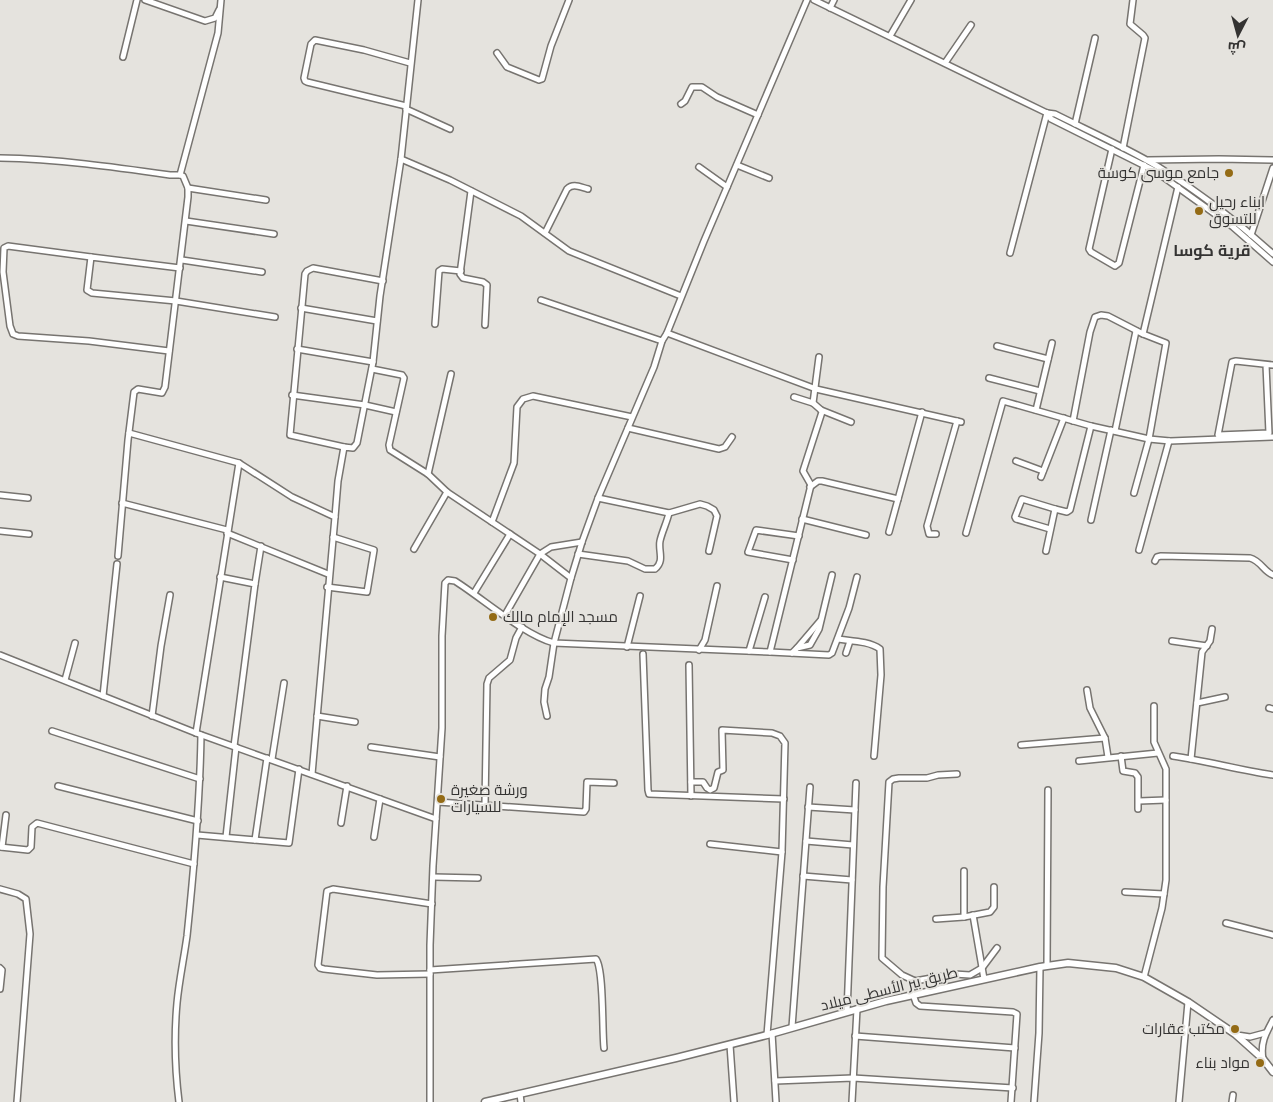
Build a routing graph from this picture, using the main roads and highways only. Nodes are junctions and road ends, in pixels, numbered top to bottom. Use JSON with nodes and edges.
{"nodes":[{"id":1,"x":1273,"y":1072,"type":"edge"},
{"id":2,"x":485,"y":1102,"type":"edge"}],
"edges":[{"from":1,"to":2,"type":"main road","name":"طريق بير الأسطى ميلاد"}]}
